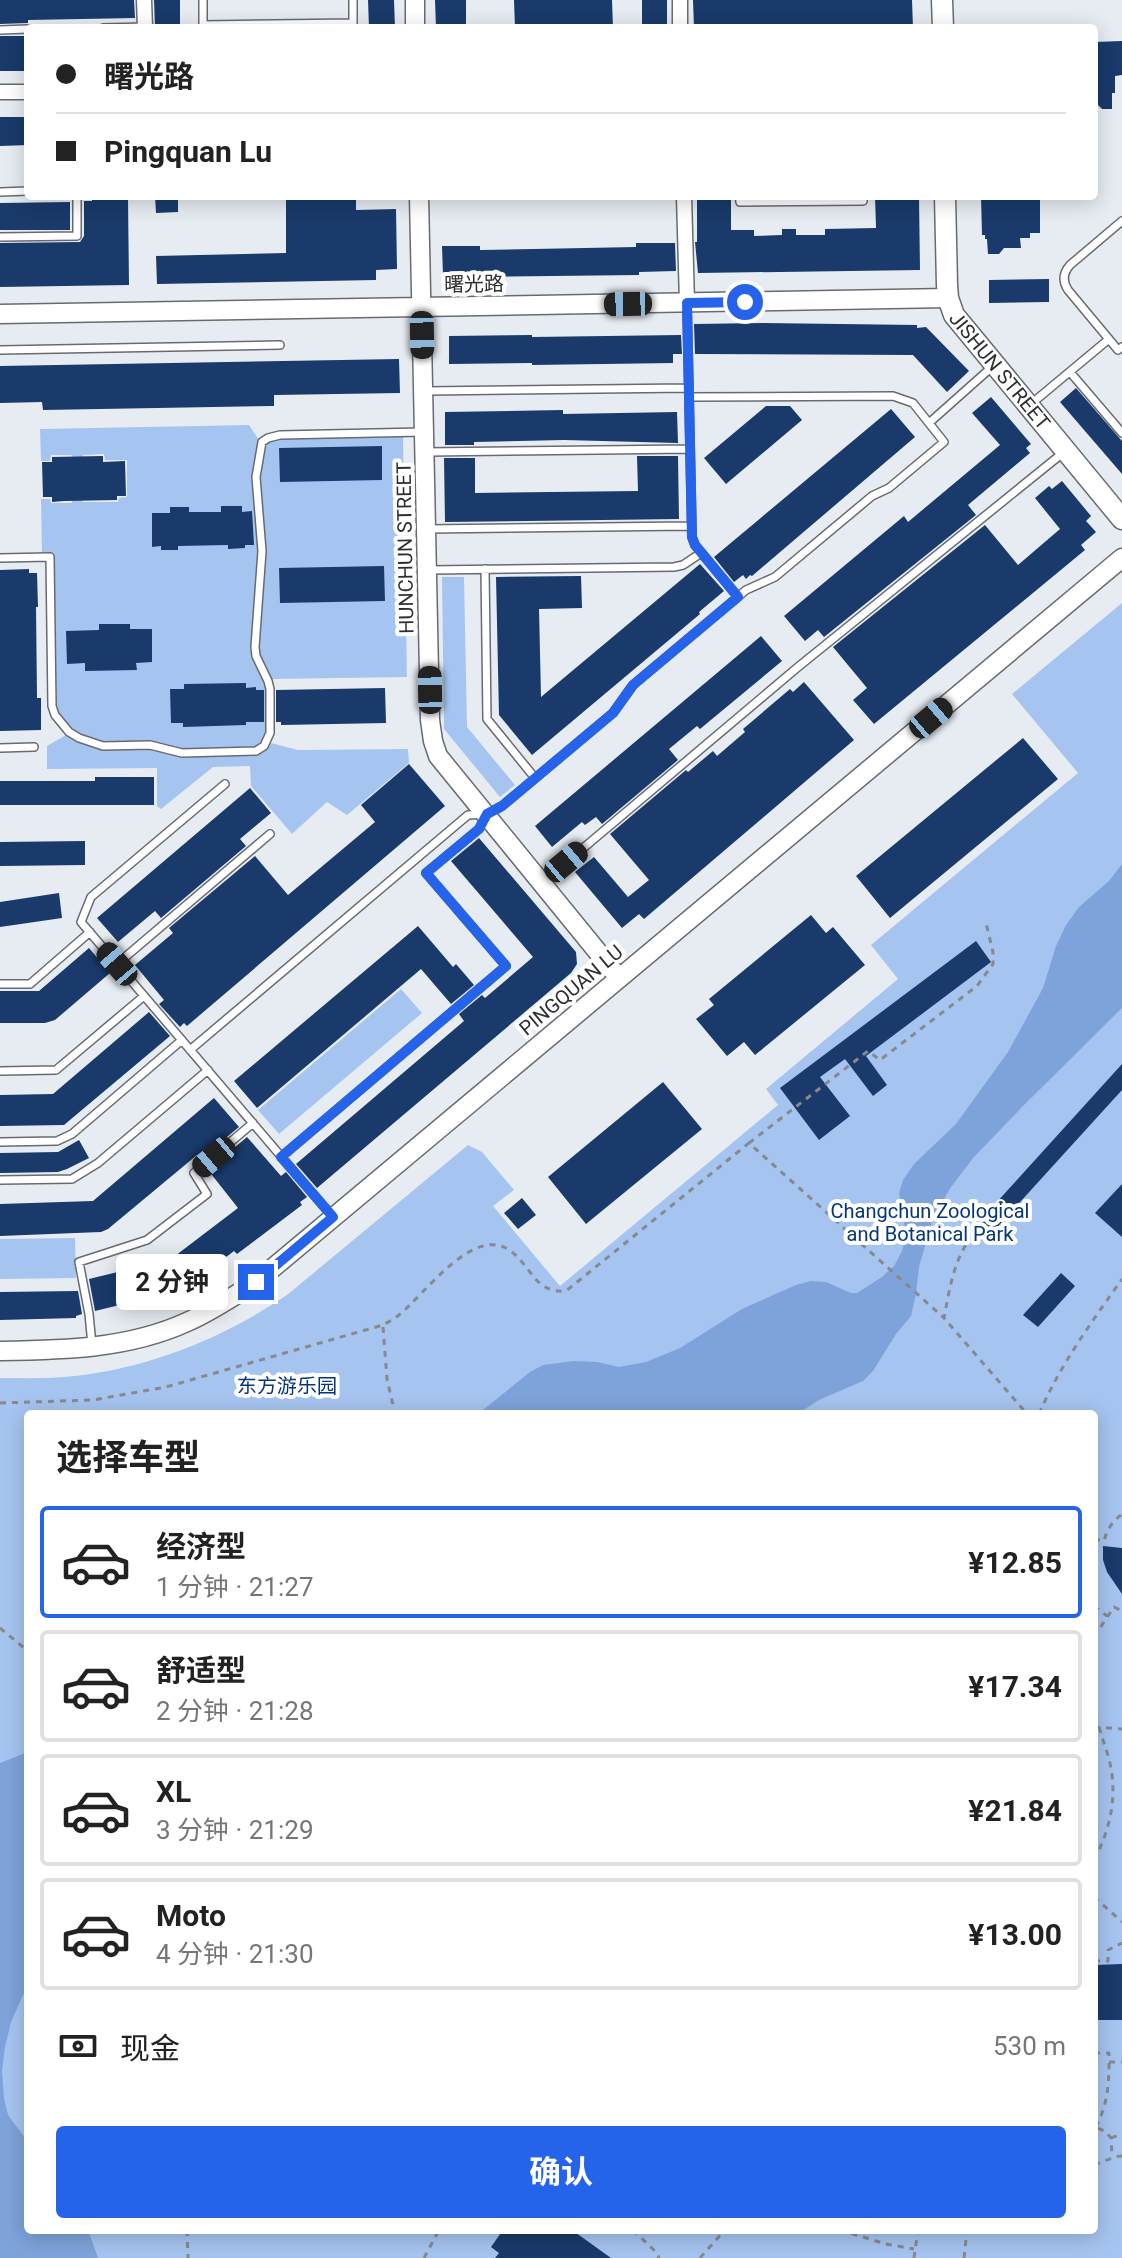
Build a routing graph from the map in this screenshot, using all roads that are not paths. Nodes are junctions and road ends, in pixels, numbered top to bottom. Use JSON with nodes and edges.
{"nodes":[{"id":1,"x":144,"y":0,"type":"edge"},
{"id":2,"x":203,"y":0,"type":"edge"},
{"id":3,"x":353,"y":0,"type":"edge"},
{"id":4,"x":415,"y":0,"type":"edge"},
{"id":5,"x":680,"y":0,"type":"edge"},
{"id":6,"x":942,"y":0,"type":"edge"},
{"id":7,"x":145,"y":24,"type":"edge"},
{"id":8,"x":203,"y":24,"type":"edge"},
{"id":9,"x":278,"y":24,"type":"edge"},
{"id":10,"x":415,"y":24,"type":"edge"},
{"id":11,"x":680,"y":24,"type":"edge"},
{"id":12,"x":943,"y":24,"type":"edge"},
{"id":13,"x":24,"y":29,"type":"edge"},
{"id":14,"x":0,"y":30,"type":"edge"},
{"id":15,"x":0,"y":92,"type":"edge"},
{"id":16,"x":24,"y":92,"type":"edge"},
{"id":17,"x":24,"y":191,"type":"edge"},
{"id":18,"x":0,"y":192,"type":"edge"},
{"id":19,"x":77,"y":200,"type":"edge"},
{"id":20,"x":419,"y":200,"type":"edge"},
{"id":21,"x":684,"y":200,"type":"edge"},
{"id":22,"x":740,"y":200,"type":"edge"},
{"id":23,"x":863,"y":200,"type":"edge"},
{"id":24,"x":945,"y":200,"type":"edge"},
{"id":25,"x":1122,"y":221,"type":"edge"},
{"id":26,"x":0,"y":237,"type":"edge"},
{"id":27,"x":948,"y":298,"type":"junction"},
{"id":28,"x":687,"y":303,"type":"junction"},
{"id":29,"x":421,"y":307,"type":"junction"},
{"id":30,"x":0,"y":314,"type":"edge"},
{"id":31,"x":1109,"y":339,"type":"junction"},
{"id":32,"x":280,"y":345,"type":"dead end"},
{"id":33,"x":1122,"y":347,"type":"edge"},
{"id":34,"x":0,"y":350,"type":"edge"},
{"id":35,"x":994,"y":365,"type":"junction"},
{"id":36,"x":1070,"y":372,"type":"junction"},
{"id":37,"x":688,"y":388,"type":"junction"},
{"id":38,"x":423,"y":391,"type":"junction"},
{"id":39,"x":689,"y":397,"type":"junction"},
{"id":40,"x":1029,"y":406,"type":"junction"},
{"id":41,"x":929,"y":423,"type":"junction"},
{"id":42,"x":424,"y":432,"type":"junction"},
{"id":43,"x":1122,"y":433,"type":"edge"},
{"id":44,"x":690,"y":449,"type":"junction"},
{"id":45,"x":1065,"y":450,"type":"junction"},
{"id":46,"x":425,"y":452,"type":"junction"},
{"id":47,"x":1122,"y":519,"type":"edge"},
{"id":48,"x":691,"y":526,"type":"junction"},
{"id":49,"x":427,"y":529,"type":"junction"},
{"id":50,"x":701,"y":553,"type":"junction"},
{"id":51,"x":0,"y":558,"type":"edge"},
{"id":52,"x":1122,"y":558,"type":"edge"},
{"id":53,"x":485,"y":569,"type":"junction"},
{"id":54,"x":427,"y":570,"type":"junction"},
{"id":55,"x":738,"y":597,"type":"junction"},
{"id":56,"x":34,"y":747,"type":"dead end"},
{"id":57,"x":0,"y":748,"type":"edge"},
{"id":58,"x":535,"y":778,"type":"junction"},
{"id":59,"x":225,"y":784,"type":"dead end"},
{"id":60,"x":487,"y":814,"type":"junction"},
{"id":61,"x":270,"y":834,"type":"dead end"},
{"id":62,"x":543,"y":882,"type":"junction"},
{"id":63,"x":90,"y":932,"type":"junction"},
{"id":64,"x":117,"y":964,"type":"junction"},
{"id":65,"x":619,"y":978,"type":"junction"},
{"id":66,"x":0,"y":984,"type":"edge"},
{"id":67,"x":144,"y":996,"type":"junction"},
{"id":68,"x":182,"y":1040,"type":"junction"},
{"id":69,"x":190,"y":1050,"type":"junction"},
{"id":70,"x":208,"y":1070,"type":"junction"},
{"id":71,"x":0,"y":1071,"type":"edge"},
{"id":72,"x":253,"y":1123,"type":"junction"},
{"id":73,"x":0,"y":1142,"type":"edge"},
{"id":74,"x":281,"y":1157,"type":"junction"},
{"id":75,"x":0,"y":1180,"type":"edge"},
{"id":76,"x":333,"y":1217,"type":"junction"},
{"id":77,"x":92,"y":1347,"type":"junction"},
{"id":78,"x":0,"y":1351,"type":"edge"}],
"edges":[{"from":1,"to":7,"type":"street"},
{"from":2,"to":8,"type":"lane"},
{"from":3,"to":9,"type":"lane"},
{"from":4,"to":10,"type":"street"},
{"from":5,"to":11,"type":"street"},
{"from":6,"to":12,"type":"main road"},
{"from":13,"to":14,"type":"lane"},
{"from":15,"to":16,"type":"street"},
{"from":17,"to":18,"type":"lane"},
{"from":19,"to":26,"type":"lane"},
{"from":20,"to":29,"type":"street","name":"HUNCHUN STREET"},
{"from":21,"to":28,"type":"street"},
{"from":22,"to":23,"type":"lane"},
{"from":24,"to":27,"type":"main road","name":"JISHUN STREET"},
{"from":25,"to":31,"type":"lane"},
{"from":27,"to":28,"type":"street","name":"曙光路"},
{"from":27,"to":35,"type":"main road","name":"JISHUN STREET"},
{"from":28,"to":29,"type":"street","name":"曙光路"},
{"from":28,"to":37,"type":"lane"},
{"from":29,"to":30,"type":"street","name":"曙光路"},
{"from":29,"to":38,"type":"street","name":"HUNCHUN STREET"},
{"from":31,"to":33,"type":"lane"},
{"from":31,"to":36,"type":"lane"},
{"from":32,"to":34,"type":"lane"},
{"from":35,"to":40,"type":"main road","name":"JISHUN STREET"},
{"from":35,"to":41,"type":"lane"},
{"from":36,"to":40,"type":"lane"},
{"from":36,"to":43,"type":"lane"},
{"from":37,"to":38,"type":"lane"},
{"from":37,"to":39,"type":"lane"},
{"from":38,"to":42,"type":"street","name":"HUNCHUN STREET"},
{"from":39,"to":41,"type":"lane"},
{"from":39,"to":44,"type":"lane"},
{"from":40,"to":45,"type":"main road","name":"JISHUN STREET"},
{"from":41,"to":55,"type":"lane"},
{"from":42,"to":46,"type":"street","name":"HUNCHUN STREET"},
{"from":42,"to":51,"type":"lane"},
{"from":44,"to":46,"type":"lane"},
{"from":44,"to":48,"type":"lane"},
{"from":45,"to":47,"type":"main road","name":"JISHUN STREET"},
{"from":45,"to":62,"type":"lane"},
{"from":46,"to":49,"type":"street","name":"HUNCHUN STREET"},
{"from":48,"to":49,"type":"lane"},
{"from":48,"to":50,"type":"lane"},
{"from":49,"to":54,"type":"street","name":"HUNCHUN STREET"},
{"from":50,"to":53,"type":"lane"},
{"from":50,"to":55,"type":"lane"},
{"from":52,"to":65,"type":"street","name":"PINGQUAN LU"},
{"from":53,"to":54,"type":"lane"},
{"from":53,"to":58,"type":"lane"},
{"from":54,"to":60,"type":"street","name":"HUNCHUN STREET"},
{"from":55,"to":58,"type":"lane"},
{"from":56,"to":57,"type":"lane"},
{"from":58,"to":60,"type":"lane"},
{"from":59,"to":63,"type":"lane"},
{"from":60,"to":62,"type":"street","name":"HUNCHUN STREET"},
{"from":60,"to":69,"type":"lane"},
{"from":60,"to":74,"type":"lane"},
{"from":61,"to":64,"type":"lane"},
{"from":62,"to":65,"type":"street","name":"HUNCHUN STREET"},
{"from":63,"to":64,"type":"lane"},
{"from":63,"to":66,"type":"lane"},
{"from":64,"to":67,"type":"lane"},
{"from":65,"to":76,"type":"street","name":"PINGQUAN LU"},
{"from":67,"to":68,"type":"lane"},
{"from":67,"to":71,"type":"lane"},
{"from":68,"to":69,"type":"lane"},
{"from":68,"to":73,"type":"lane"},
{"from":69,"to":70,"type":"lane"},
{"from":70,"to":72,"type":"lane"},
{"from":70,"to":75,"type":"lane"},
{"from":72,"to":74,"type":"lane"},
{"from":72,"to":77,"type":"lane"},
{"from":74,"to":76,"type":"lane"},
{"from":76,"to":77,"type":"street","name":"PINGQUAN LU"},
{"from":77,"to":78,"type":"street","name":"PINGQUAN LU"}]}
